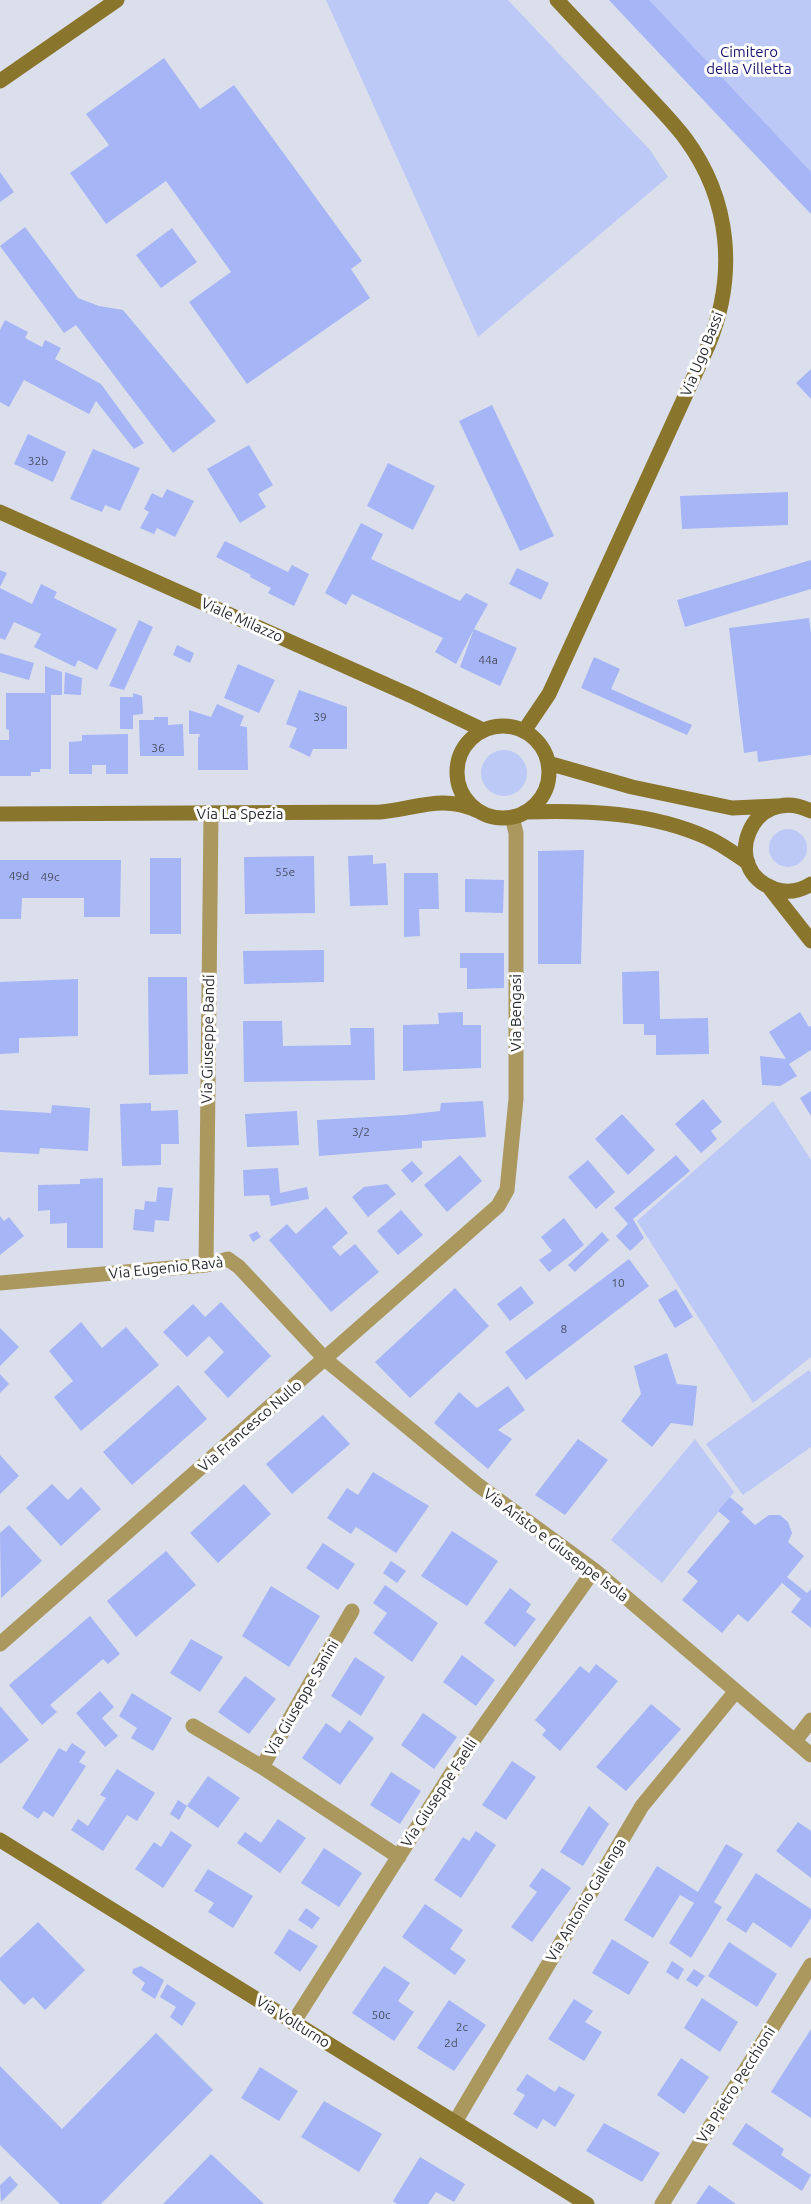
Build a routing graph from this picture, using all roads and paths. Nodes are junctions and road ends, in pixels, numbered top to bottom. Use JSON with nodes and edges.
{"nodes":[{"id":1,"x":117,"y":0,"type":"edge"},
{"id":2,"x":557,"y":0,"type":"edge"},
{"id":3,"x":0,"y":81,"type":"edge"},
{"id":4,"x":0,"y":512,"type":"edge"},
{"id":5,"x":483,"y":730,"type":"junction"},
{"id":6,"x":524,"y":731,"type":"junction"},
{"id":7,"x":548,"y":763,"type":"junction"},
{"id":8,"x":777,"y":806,"type":"junction"},
{"id":9,"x":809,"y":809,"type":"edge"},
{"id":10,"x":478,"y":811,"type":"junction"},
{"id":11,"x":0,"y":814,"type":"edge"},
{"id":12,"x":211,"y":814,"type":"junction"},
{"id":13,"x":519,"y":815,"type":"junction"},
{"id":14,"x":748,"y":863,"type":"junction"},
{"id":15,"x":811,"y":884,"type":"edge"},
{"id":16,"x":768,"y":886,"type":"junction"},
{"id":17,"x":811,"y":941,"type":"edge"},
{"id":18,"x":498,"y":1206,"type":"joint"},
{"id":19,"x":206,"y":1265,"type":"junction"},
{"id":20,"x":0,"y":1283,"type":"edge"},
{"id":21,"x":326,"y":1360,"type":"junction"},
{"id":22,"x":594,"y":1570,"type":"junction"},
{"id":23,"x":352,"y":1611,"type":"dead end"},
{"id":24,"x":2,"y":1639,"type":"edge"},
{"id":25,"x":736,"y":1691,"type":"junction"},
{"id":26,"x":811,"y":1720,"type":"edge"},
{"id":27,"x":193,"y":1726,"type":"dead end"},
{"id":28,"x":795,"y":1741,"type":"junction"},
{"id":29,"x":811,"y":1755,"type":"edge"},
{"id":30,"x":262,"y":1767,"type":"junction"},
{"id":31,"x":0,"y":1840,"type":"edge"},
{"id":32,"x":399,"y":1857,"type":"junction"},
{"id":33,"x":811,"y":1965,"type":"edge"},
{"id":34,"x":294,"y":2023,"type":"junction"},
{"id":35,"x":455,"y":2122,"type":"junction"},
{"id":36,"x":587,"y":2204,"type":"edge"},
{"id":37,"x":662,"y":2204,"type":"edge"}],
"edges":[{"from":1,"to":3,"type":"street"},
{"from":2,"to":6,"type":"street","name":"Via Ugo Bassi"},
{"from":4,"to":5,"type":"street","name":"Viale Milazzo"},
{"from":5,"to":6,"type":"street"},
{"from":5,"to":10,"type":"street"},
{"from":6,"to":7,"type":"street"},
{"from":7,"to":8,"type":"street"},
{"from":7,"to":13,"type":"street"},
{"from":8,"to":9,"type":"street"},
{"from":8,"to":14,"type":"street"},
{"from":10,"to":12,"type":"street","name":"Via La Spezia"},
{"from":10,"to":13,"type":"street","name":"Via La Spezia"},
{"from":11,"to":12,"type":"street","name":"Via La Spezia"},
{"from":12,"to":19,"type":"street","name":"Via Giuseppe Bandi"},
{"from":13,"to":14,"type":"street","name":"Via La Spezia"},
{"from":13,"to":18,"type":"street","name":"Via Bengasi"},
{"from":14,"to":16,"type":"street","name":"Via La Spezia"},
{"from":15,"to":16,"type":"street"},
{"from":16,"to":17,"type":"street","name":"Via La Spezia"},
{"from":18,"to":21,"type":"street","name":"Via Francesco Nullo"},
{"from":19,"to":20,"type":"street","name":"Via Eugenio Ravà"},
{"from":19,"to":21,"type":"street","name":"Via Eugenio Ravà"},
{"from":21,"to":22,"type":"street","name":"Via Aristo e Giuseppe Isola"},
{"from":21,"to":24,"type":"street","name":"Via Francesco Nullo"},
{"from":22,"to":25,"type":"street","name":"Via Aristo e Giuseppe Isola"},
{"from":22,"to":32,"type":"street","name":"Via Giuseppe Faelli"},
{"from":23,"to":30,"type":"street","name":"Via Giuseppe Sanini"},
{"from":25,"to":28,"type":"street","name":"Via Aristo e Giuseppe Isola"},
{"from":25,"to":35,"type":"street","name":"Via Antonio Gallenga"},
{"from":26,"to":28,"type":"street"},
{"from":27,"to":30,"type":"street"},
{"from":28,"to":29,"type":"street","name":"Via Aristo e Giuseppe Isola"},
{"from":30,"to":32,"type":"street","name":"Via Giuseppe Sanini"},
{"from":31,"to":34,"type":"street","name":"Via Volturno"},
{"from":32,"to":34,"type":"street","name":"Via Giuseppe Faelli"},
{"from":33,"to":37,"type":"street","name":"Via Pietro Pecchioni"},
{"from":34,"to":35,"type":"street","name":"Via Volturno"},
{"from":35,"to":36,"type":"street","name":"Via Volturno"}]}
